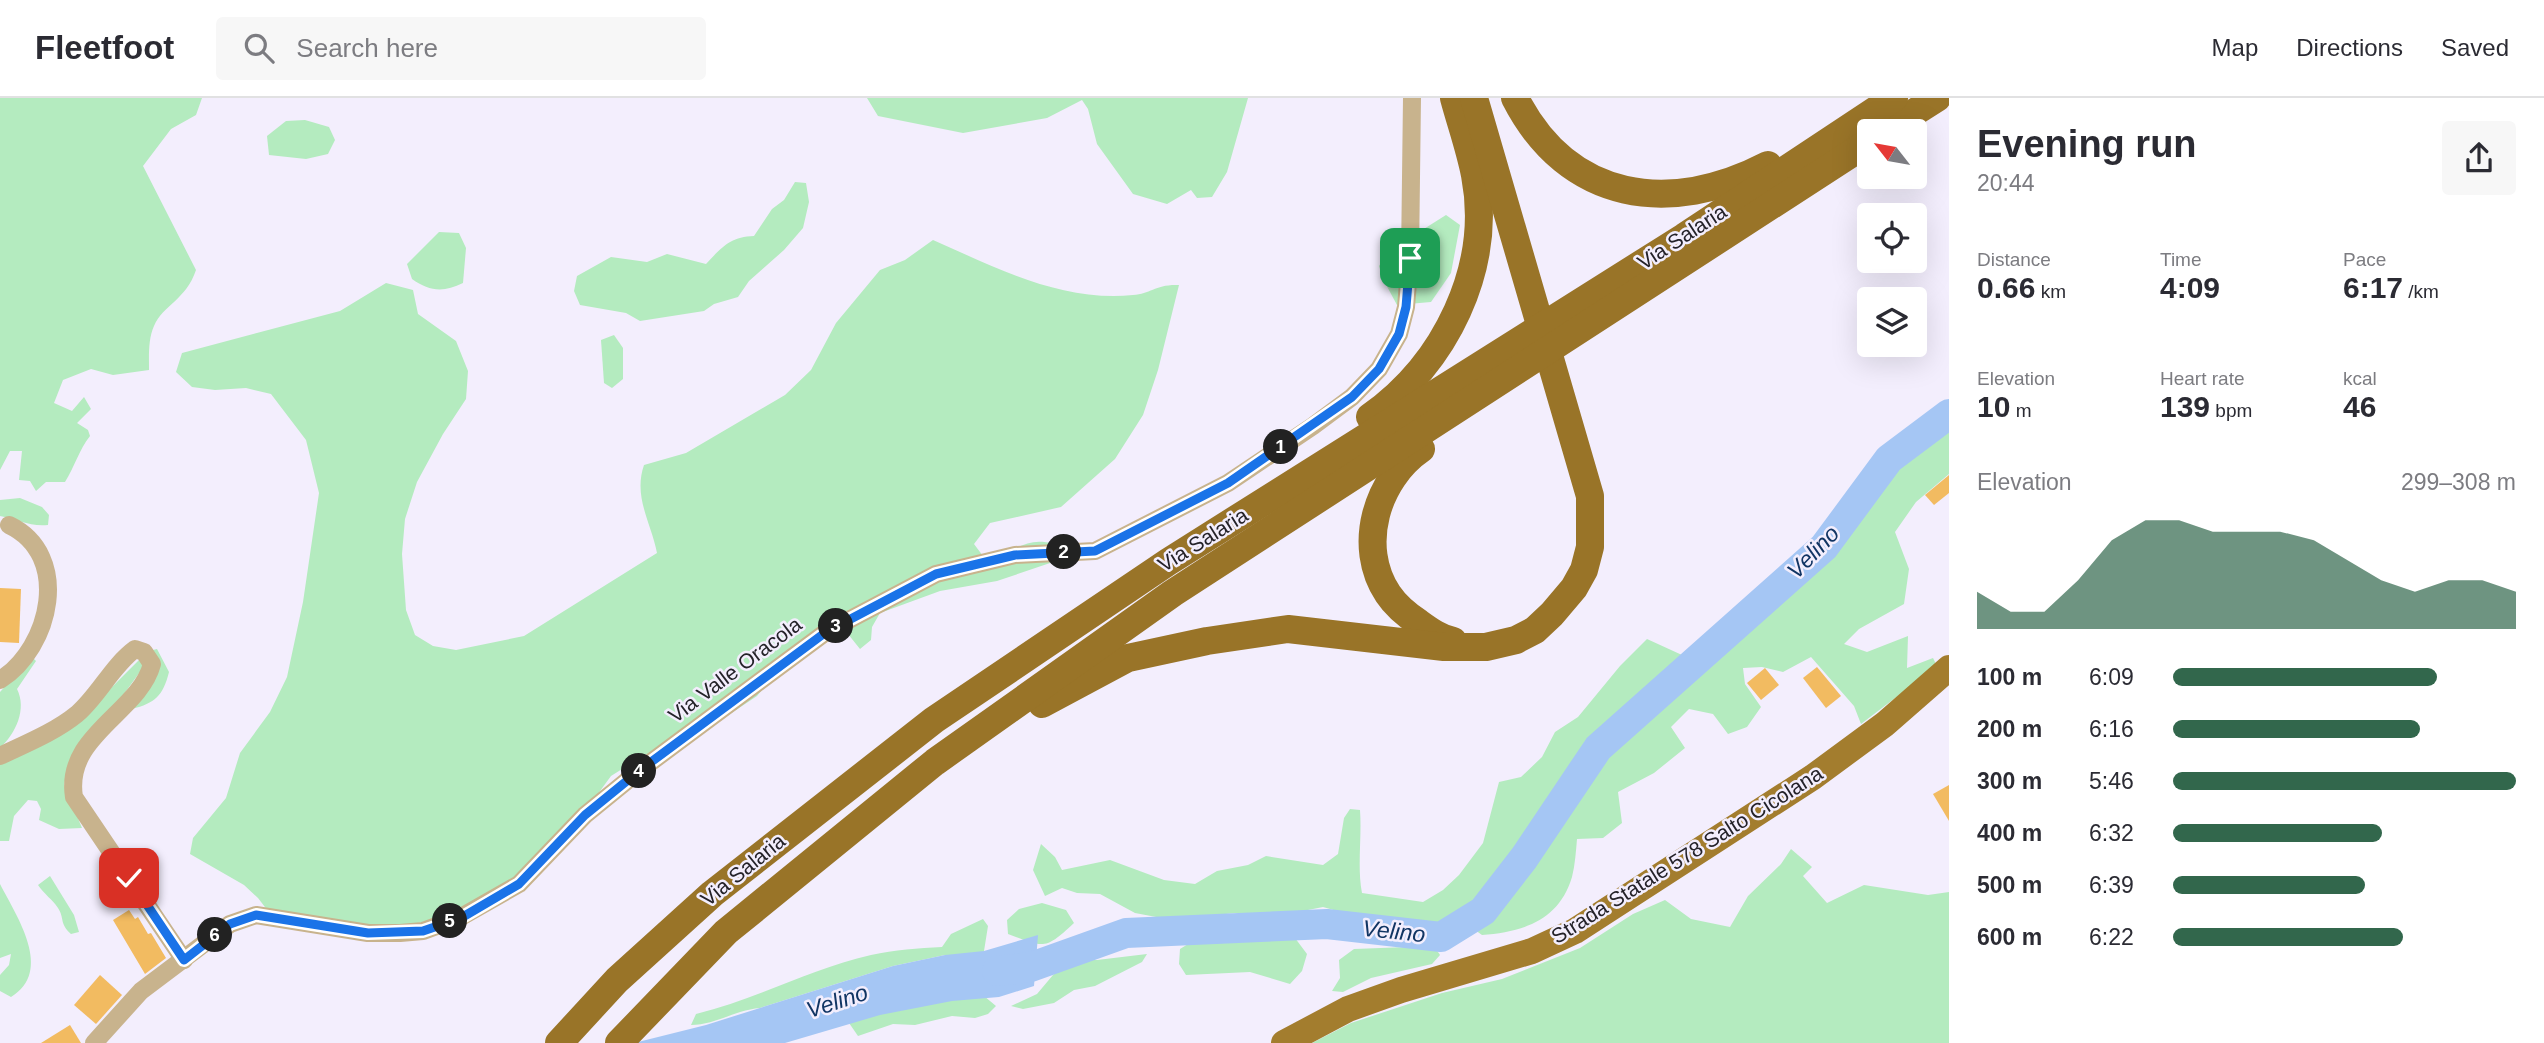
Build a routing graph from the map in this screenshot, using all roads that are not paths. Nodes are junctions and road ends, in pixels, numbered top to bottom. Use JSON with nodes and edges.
{"nodes":[{"id":1,"x":1412,"y":98,"type":"edge"},
{"id":2,"x":1454,"y":98,"type":"edge"},
{"id":3,"x":1474,"y":98,"type":"edge"},
{"id":4,"x":1515,"y":98,"type":"edge"},
{"id":5,"x":1937,"y":98,"type":"edge"},
{"id":6,"x":1891,"y":100,"type":"edge"},
{"id":7,"x":1904,"y":119,"type":"edge"},
{"id":8,"x":1857,"y":150,"type":"edge"},
{"id":9,"x":1718,"y":240,"type":"junction"},
{"id":10,"x":9,"y":525,"type":"dead end"},
{"id":11,"x":1167,"y":562,"type":"junction"},
{"id":12,"x":1469,"y":646,"type":"junction"},
{"id":13,"x":1949,"y":668,"type":"edge"},
{"id":14,"x":0,"y":680,"type":"edge"},
{"id":15,"x":0,"y":756,"type":"edge"},
{"id":16,"x":935,"y":762,"type":"junction"},
{"id":17,"x":184,"y":960,"type":"junction"},
{"id":18,"x":93,"y":1043,"type":"edge"},
{"id":19,"x":559,"y":1043,"type":"edge"},
{"id":20,"x":619,"y":1043,"type":"edge"},
{"id":21,"x":1284,"y":1043,"type":"edge"}],
"edges":[{"from":1,"to":17,"type":"street","name":"Via Valle Oracola"},
{"from":2,"to":11,"type":"highway"},
{"from":3,"to":12,"type":"highway"},
{"from":4,"to":6,"type":"highway"},
{"from":5,"to":7,"type":"highway"},
{"from":6,"to":11,"type":"highway","name":"Via Salaria"},
{"from":8,"to":9,"type":"highway","name":"Via Salaria"},
{"from":9,"to":12,"type":"highway"},
{"from":9,"to":16,"type":"highway","name":"Via Salaria"},
{"from":10,"to":14,"type":"street"},
{"from":11,"to":19,"type":"highway","name":"Via Salaria"},
{"from":12,"to":16,"type":"highway"},
{"from":13,"to":21,"type":"main road","name":"Strada Statale 578 Salto Cicolana"},
{"from":15,"to":17,"type":"street"},
{"from":16,"to":20,"type":"highway","name":"Via Salaria"},
{"from":17,"to":18,"type":"street","name":"Via Valle Oracola"}]}
